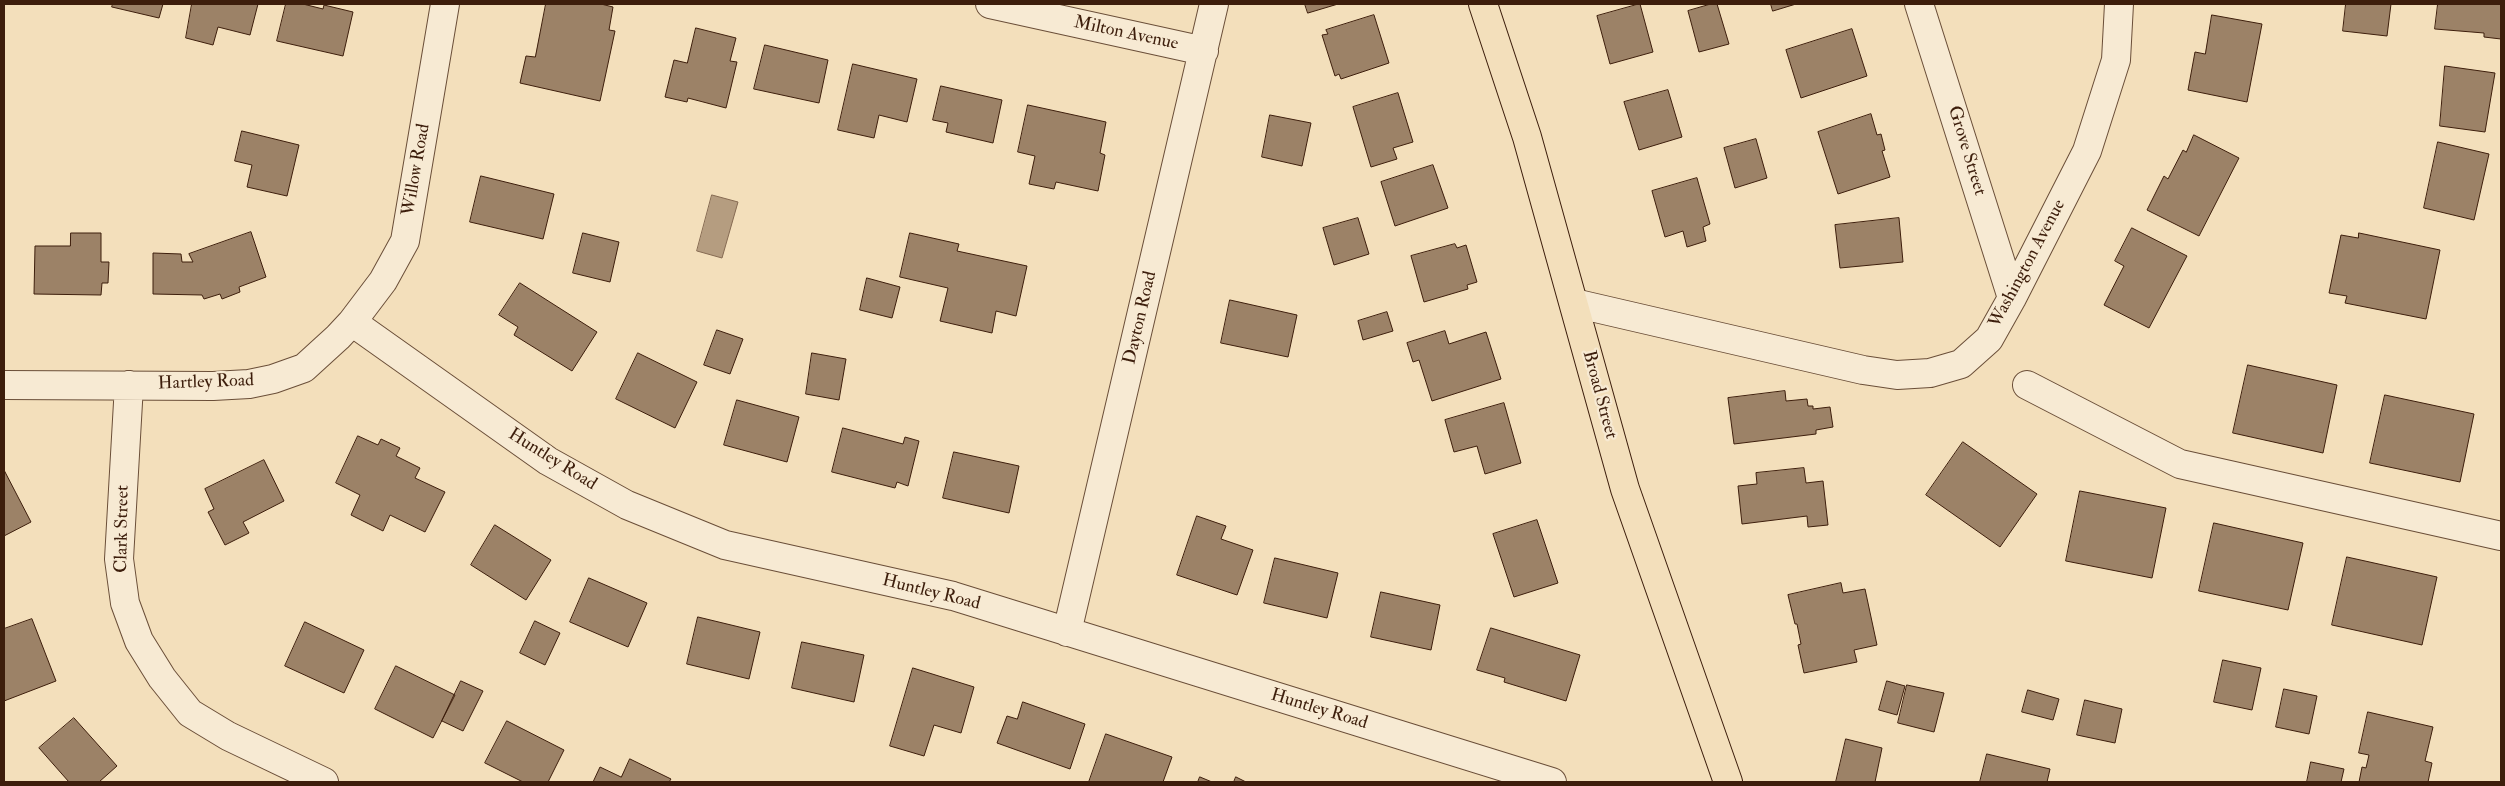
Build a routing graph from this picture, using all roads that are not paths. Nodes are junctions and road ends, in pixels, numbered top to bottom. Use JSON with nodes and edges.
{"nodes":[{"id":1,"x":445,"y":4,"type":"edge"},
{"id":2,"x":990,"y":4,"type":"edge"},
{"id":3,"x":1214,"y":4,"type":"edge"},
{"id":4,"x":1483,"y":4,"type":"edge"},
{"id":5,"x":1919,"y":4,"type":"edge"},
{"id":6,"x":2119,"y":4,"type":"edge"},
{"id":7,"x":1204,"y":51,"type":"junction"},
{"id":8,"x":2012,"y":298,"type":"junction"},
{"id":9,"x":1574,"y":303,"type":"junction"},
{"id":10,"x":352,"y":322,"type":"junction"},
{"id":11,"x":4,"y":385,"type":"edge"},
{"id":12,"x":129,"y":385,"type":"junction"},
{"id":13,"x":2027,"y":386,"type":"dead end"},
{"id":14,"x":2501,"y":536,"type":"edge"},
{"id":15,"x":1067,"y":632,"type":"junction"},
{"id":16,"x":324,"y":782,"type":"edge"},
{"id":17,"x":1552,"y":782,"type":"edge"},
{"id":18,"x":1728,"y":782,"type":"edge"}],
"edges":[{"from":1,"to":10,"type":"street","name":"Willow Road"},
{"from":2,"to":7,"type":"street","name":"Milton Avenue"},
{"from":3,"to":7,"type":"street","name":"Dayton Road"},
{"from":4,"to":9,"type":"main road","name":"Broad Street"},
{"from":5,"to":8,"type":"street","name":"Grove Street"},
{"from":6,"to":8,"type":"street","name":"Washington Avenue"},
{"from":7,"to":15,"type":"street","name":"Dayton Road"},
{"from":8,"to":9,"type":"street","name":"Washington Avenue"},
{"from":9,"to":18,"type":"main road","name":"Broad Street"},
{"from":10,"to":12,"type":"street","name":"Hartley Road"},
{"from":10,"to":15,"type":"street","name":"Huntley Road"},
{"from":11,"to":12,"type":"street"},
{"from":12,"to":16,"type":"street","name":"Clark Street"},
{"from":13,"to":14,"type":"street"},
{"from":15,"to":17,"type":"street","name":"Huntley Road"}]}
